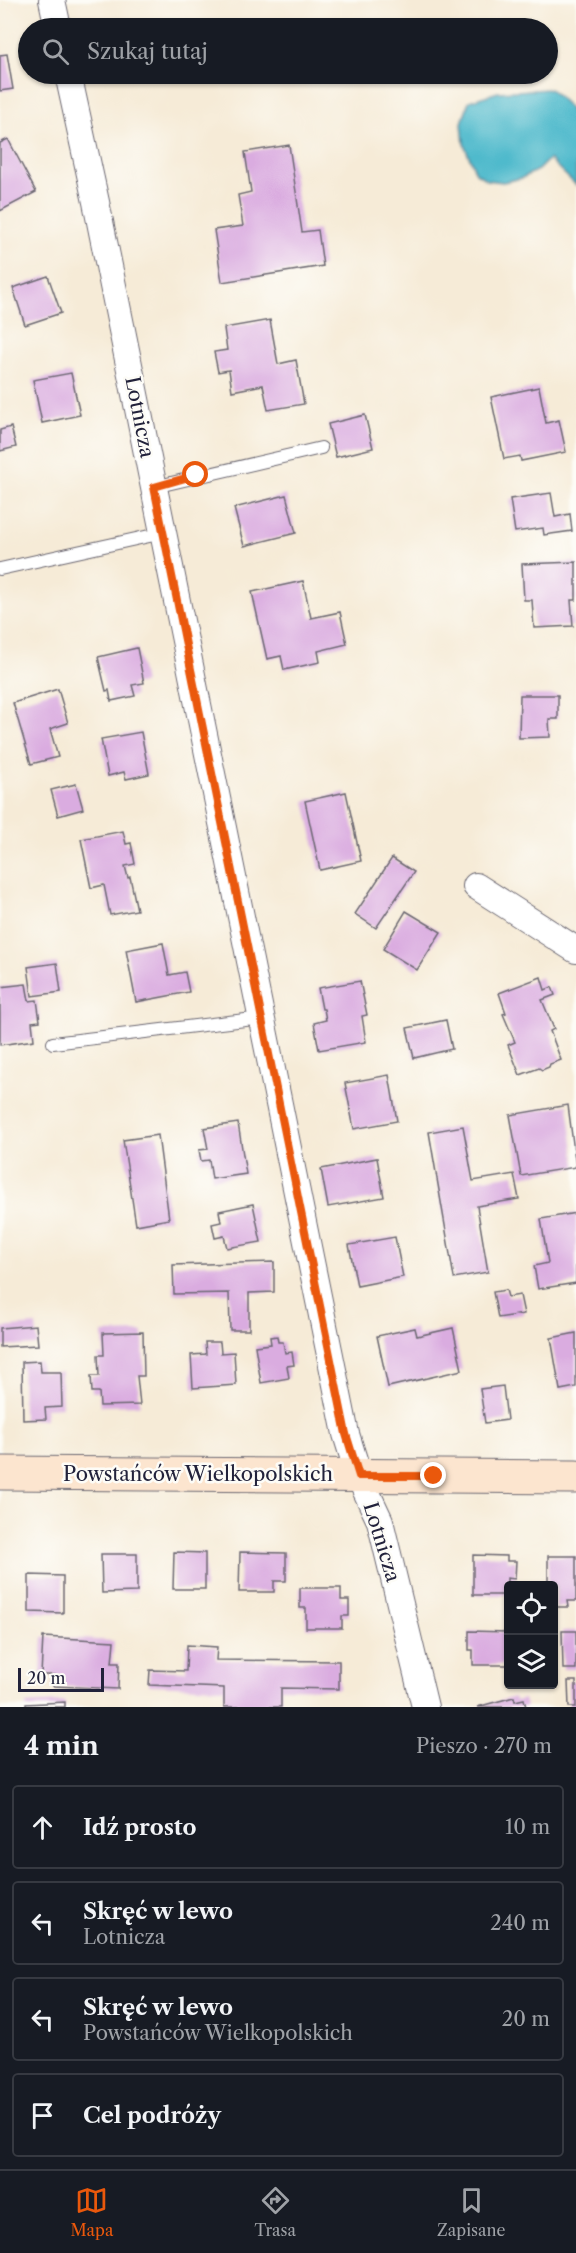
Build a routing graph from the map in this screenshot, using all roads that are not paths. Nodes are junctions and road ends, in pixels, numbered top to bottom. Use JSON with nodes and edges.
{"nodes":[{"id":1,"x":52,"y":0,"type":"edge"},
{"id":2,"x":56,"y":18,"type":"edge"},
{"id":3,"x":70,"y":84,"type":"edge"},
{"id":4,"x":321,"y":448,"type":"dead end"},
{"id":5,"x":154,"y":487,"type":"junction"},
{"id":6,"x":163,"y":533,"type":"junction"},
{"id":7,"x":0,"y":569,"type":"edge"},
{"id":8,"x":476,"y":886,"type":"dead end"},
{"id":9,"x":576,"y":950,"type":"edge"},
{"id":10,"x":262,"y":1018,"type":"junction"},
{"id":11,"x":53,"y":1042,"type":"dead end"},
{"id":12,"x":0,"y":1473,"type":"edge"},
{"id":13,"x":359,"y":1476,"type":"junction"},
{"id":14,"x":576,"y":1477,"type":"edge"},
{"id":15,"x":425,"y":1707,"type":"edge"}],
"edges":[{"from":1,"to":2,"type":"street"},
{"from":3,"to":5,"type":"street","name":"Lotnicza"},
{"from":4,"to":5,"type":"lane"},
{"from":5,"to":6,"type":"street","name":"Lotnicza"},
{"from":6,"to":7,"type":"lane"},
{"from":6,"to":10,"type":"street","name":"Lotnicza"},
{"from":8,"to":9,"type":"street"},
{"from":10,"to":11,"type":"lane"},
{"from":10,"to":13,"type":"street","name":"Lotnicza"},
{"from":12,"to":13,"type":"street","name":"Powstańców Wielkopolskich"},
{"from":13,"to":14,"type":"street","name":"Powstańców Wielkopolskich"},
{"from":13,"to":15,"type":"street","name":"Lotnicza"}]}
